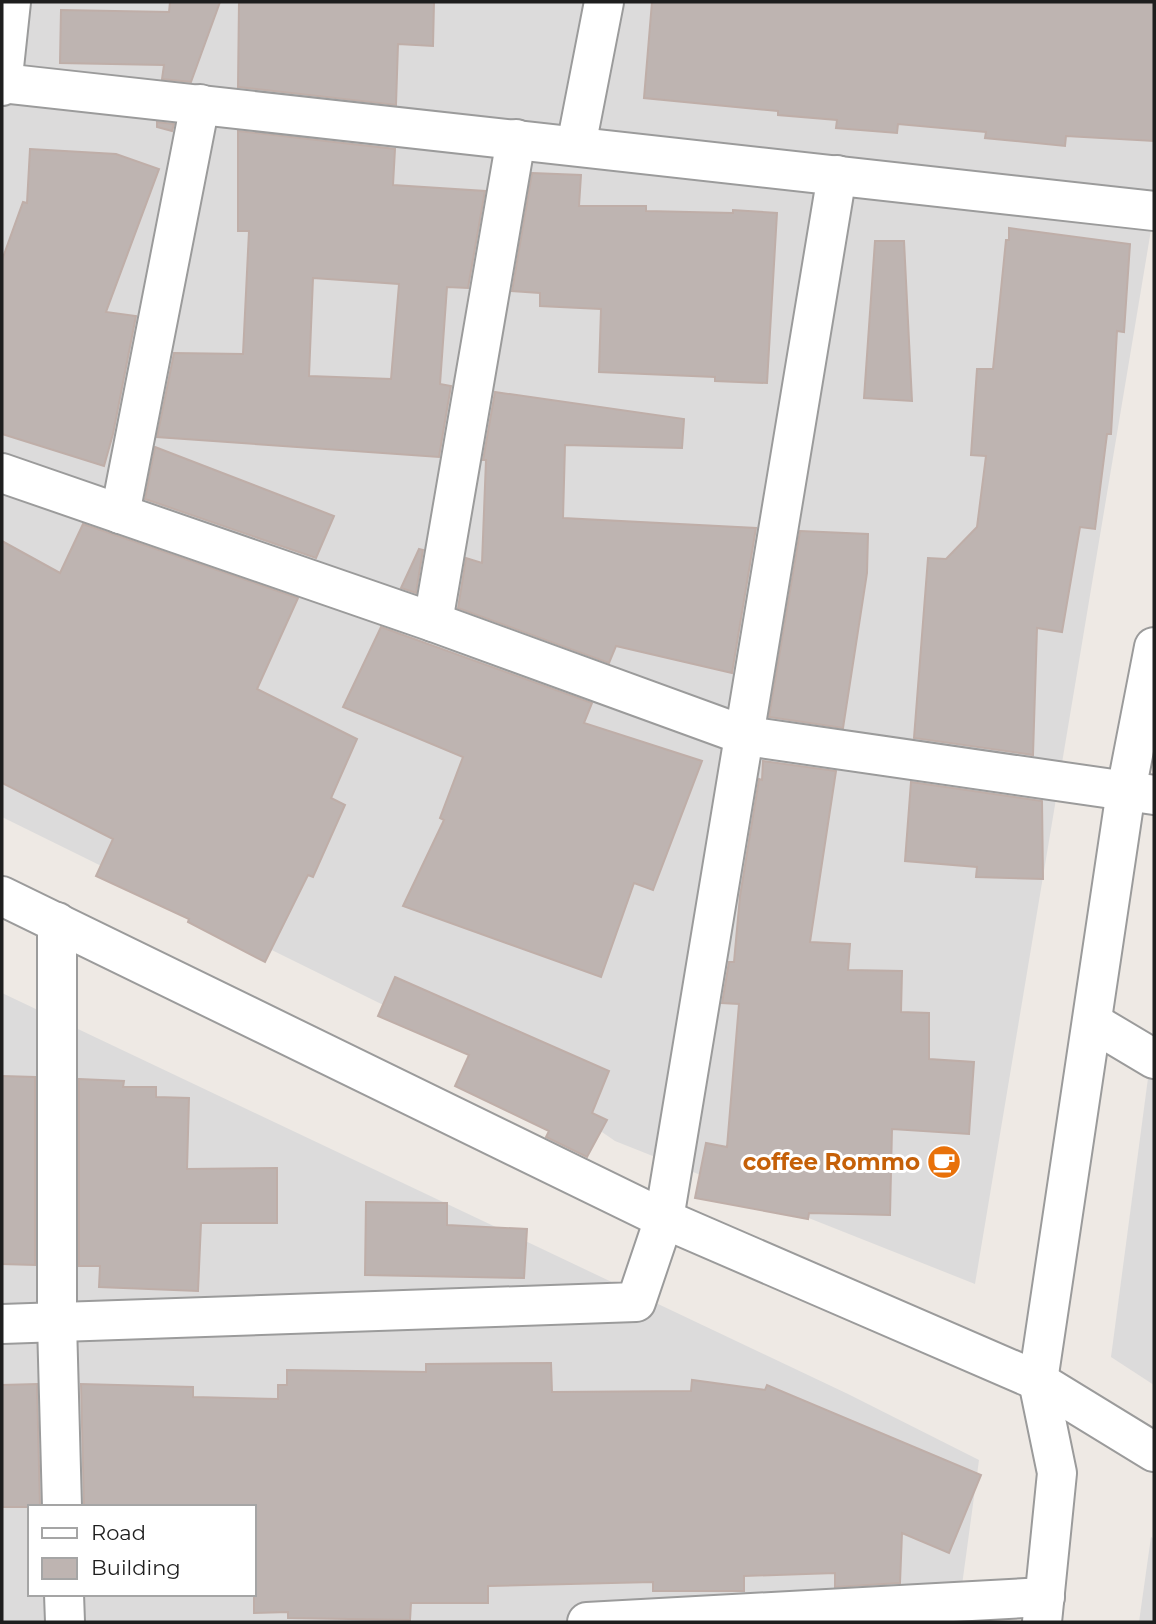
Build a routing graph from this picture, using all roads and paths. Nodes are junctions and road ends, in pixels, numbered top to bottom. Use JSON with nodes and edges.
{"nodes":[{"id":1,"x":11,"y":2,"type":"edge"},
{"id":2,"x":604,"y":2,"type":"edge"},
{"id":3,"x":2,"y":84,"type":"edge"},
{"id":4,"x":200,"y":104,"type":"junction"},
{"id":5,"x":516,"y":139,"type":"junction"},
{"id":6,"x":576,"y":146,"type":"junction"},
{"id":7,"x":837,"y":175,"type":"junction"},
{"id":8,"x":1154,"y":211,"type":"edge"},
{"id":9,"x":2,"y":473,"type":"edge"},
{"id":10,"x":120,"y":514,"type":"junction"},
{"id":11,"x":433,"y":622,"type":"junction"},
{"id":12,"x":1154,"y":647,"type":"edge"},
{"id":13,"x":746,"y":736,"type":"junction"},
{"id":14,"x":1140,"y":793,"type":"edge"},
{"id":15,"x":2,"y":895,"type":"edge"},
{"id":16,"x":57,"y":922,"type":"junction"},
{"id":17,"x":1092,"y":1022,"type":"junction"},
{"id":18,"x":1154,"y":1059,"type":"edge"},
{"id":19,"x":664,"y":1219,"type":"junction"},
{"id":20,"x":57,"y":1323,"type":"junction"},
{"id":21,"x":2,"y":1324,"type":"edge"},
{"id":22,"x":1038,"y":1381,"type":"junction"},
{"id":23,"x":1154,"y":1452,"type":"edge"},
{"id":24,"x":62,"y":1505,"type":"edge"},
{"id":25,"x":64,"y":1596,"type":"edge"},
{"id":26,"x":1044,"y":1609,"type":"edge"},
{"id":27,"x":65,"y":1622,"type":"edge"},
{"id":28,"x":587,"y":1622,"type":"edge"}],
"edges":[{"from":1,"to":3,"type":"street"},
{"from":2,"to":6,"type":"street"},
{"from":3,"to":4,"type":"street"},
{"from":4,"to":5,"type":"street"},
{"from":4,"to":10,"type":"street"},
{"from":5,"to":6,"type":"street"},
{"from":5,"to":11,"type":"street"},
{"from":6,"to":7,"type":"street"},
{"from":7,"to":8,"type":"street"},
{"from":7,"to":13,"type":"street"},
{"from":9,"to":10,"type":"street"},
{"from":10,"to":11,"type":"street"},
{"from":11,"to":13,"type":"street"},
{"from":12,"to":14,"type":"street"},
{"from":13,"to":14,"type":"street"},
{"from":13,"to":19,"type":"street"},
{"from":14,"to":17,"type":"street"},
{"from":15,"to":16,"type":"street"},
{"from":16,"to":19,"type":"street"},
{"from":16,"to":20,"type":"street"},
{"from":17,"to":18,"type":"street"},
{"from":17,"to":22,"type":"street"},
{"from":19,"to":20,"type":"street"},
{"from":19,"to":22,"type":"street"},
{"from":20,"to":21,"type":"street"},
{"from":20,"to":24,"type":"street"},
{"from":22,"to":23,"type":"street"},
{"from":22,"to":26,"type":"street"},
{"from":25,"to":27,"type":"street"},
{"from":26,"to":28,"type":"street"}]}
